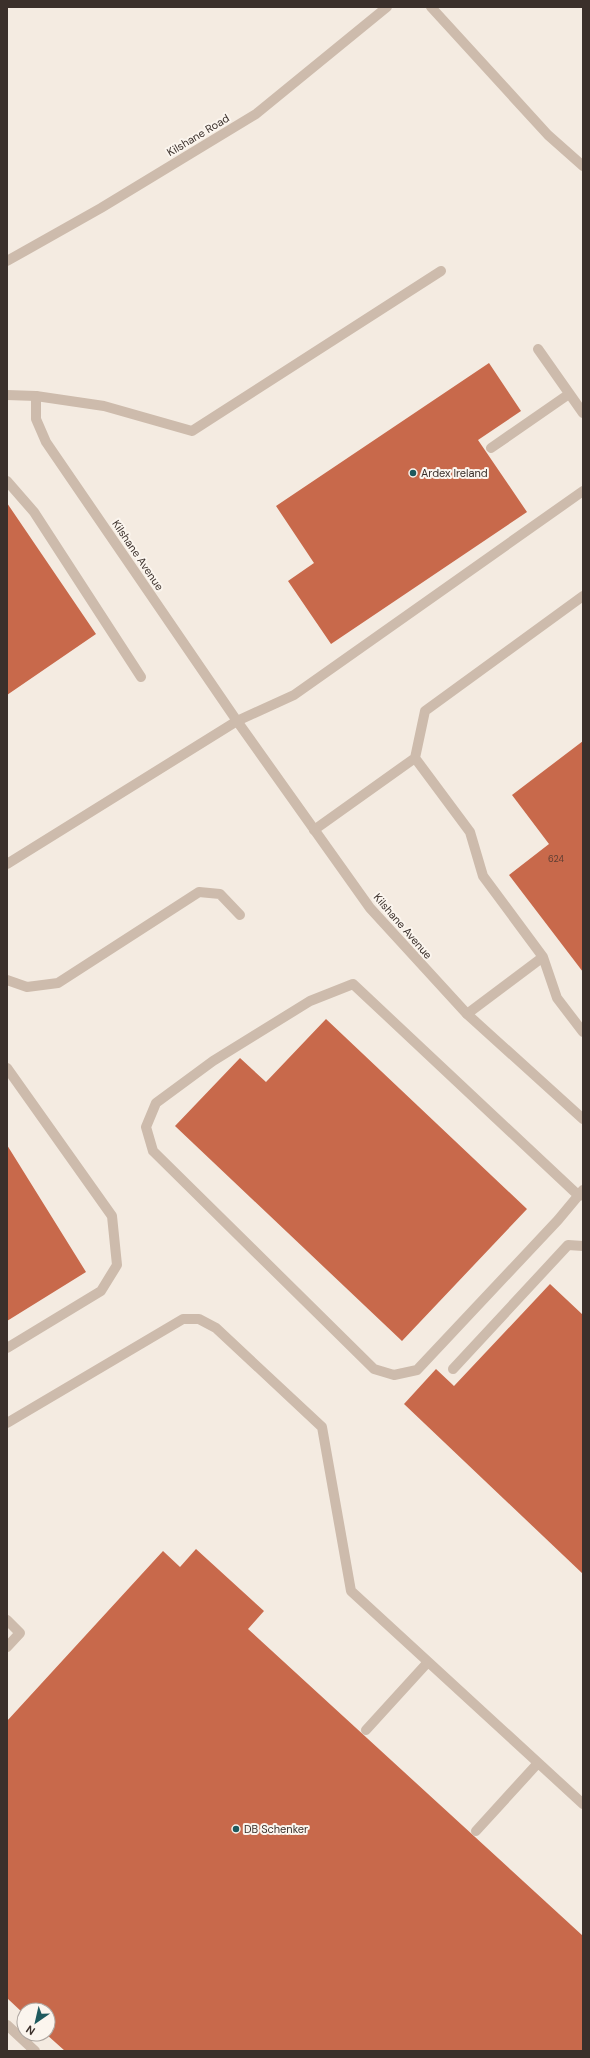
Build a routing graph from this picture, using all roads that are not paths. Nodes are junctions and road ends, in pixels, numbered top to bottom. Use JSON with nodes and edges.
{"nodes":[{"id":1,"x":387,"y":7,"type":"edge"},
{"id":2,"x":432,"y":7,"type":"edge"},
{"id":3,"x":583,"y":166,"type":"edge"},
{"id":4,"x":7,"y":261,"type":"edge"},
{"id":5,"x":441,"y":271,"type":"dead end"},
{"id":6,"x":538,"y":349,"type":"dead end"},
{"id":7,"x":569,"y":394,"type":"junction"},
{"id":8,"x":7,"y":395,"type":"edge"},
{"id":9,"x":36,"y":396,"type":"junction"},
{"id":10,"x":583,"y":413,"type":"edge"},
{"id":11,"x":491,"y":448,"type":"dead end"},
{"id":12,"x":7,"y":481,"type":"edge"},
{"id":13,"x":583,"y":491,"type":"edge"},
{"id":14,"x":583,"y":596,"type":"edge"},
{"id":15,"x":140,"y":677,"type":"dead end"},
{"id":16,"x":237,"y":721,"type":"junction"},
{"id":17,"x":415,"y":758,"type":"junction"},
{"id":18,"x":314,"y":830,"type":"junction"},
{"id":19,"x":7,"y":864,"type":"edge"},
{"id":20,"x":240,"y":915,"type":"dead end"},
{"id":21,"x":542,"y":957,"type":"junction"},
{"id":22,"x":7,"y":980,"type":"edge"},
{"id":23,"x":467,"y":1014,"type":"junction"},
{"id":24,"x":583,"y":1032,"type":"edge"},
{"id":25,"x":7,"y":1068,"type":"edge"},
{"id":26,"x":583,"y":1119,"type":"edge"},
{"id":27,"x":581,"y":1193,"type":"edge"},
{"id":28,"x":583,"y":1246,"type":"edge"},
{"id":29,"x":7,"y":1348,"type":"edge"},
{"id":30,"x":453,"y":1369,"type":"dead end"},
{"id":31,"x":7,"y":1423,"type":"edge"},
{"id":32,"x":7,"y":1620,"type":"edge"},
{"id":33,"x":7,"y":1647,"type":"edge"},
{"id":34,"x":428,"y":1662,"type":"junction"},
{"id":35,"x":366,"y":1730,"type":"dead end"},
{"id":36,"x":538,"y":1763,"type":"junction"},
{"id":37,"x":583,"y":1804,"type":"edge"},
{"id":38,"x":476,"y":1831,"type":"dead end"},
{"id":39,"x":7,"y":2025,"type":"edge"},
{"id":40,"x":35,"y":2051,"type":"edge"}],
"edges":[{"from":1,"to":4,"type":"street","name":"Kilshane Road"},
{"from":2,"to":3,"type":"street"},
{"from":5,"to":9,"type":"street"},
{"from":6,"to":7,"type":"street"},
{"from":7,"to":10,"type":"street"},
{"from":7,"to":11,"type":"street"},
{"from":8,"to":9,"type":"street"},
{"from":9,"to":16,"type":"street","name":"Kilshane Avenue"},
{"from":12,"to":15,"type":"street"},
{"from":13,"to":16,"type":"street"},
{"from":14,"to":17,"type":"street"},
{"from":16,"to":18,"type":"street","name":"Kilshane Avenue"},
{"from":16,"to":19,"type":"street"},
{"from":17,"to":18,"type":"street"},
{"from":17,"to":21,"type":"street"},
{"from":18,"to":23,"type":"street","name":"Kilshane Avenue"},
{"from":20,"to":22,"type":"street"},
{"from":21,"to":23,"type":"street"},
{"from":21,"to":24,"type":"street"},
{"from":23,"to":26,"type":"street","name":"Kilshane Avenue"},
{"from":25,"to":29,"type":"street"},
{"from":27,"to":27,"type":"street"},
{"from":28,"to":30,"type":"street"},
{"from":31,"to":34,"type":"street"},
{"from":32,"to":33,"type":"street"},
{"from":34,"to":35,"type":"street"},
{"from":34,"to":36,"type":"street"},
{"from":36,"to":37,"type":"street"},
{"from":36,"to":38,"type":"street"},
{"from":39,"to":40,"type":"street"}]}
